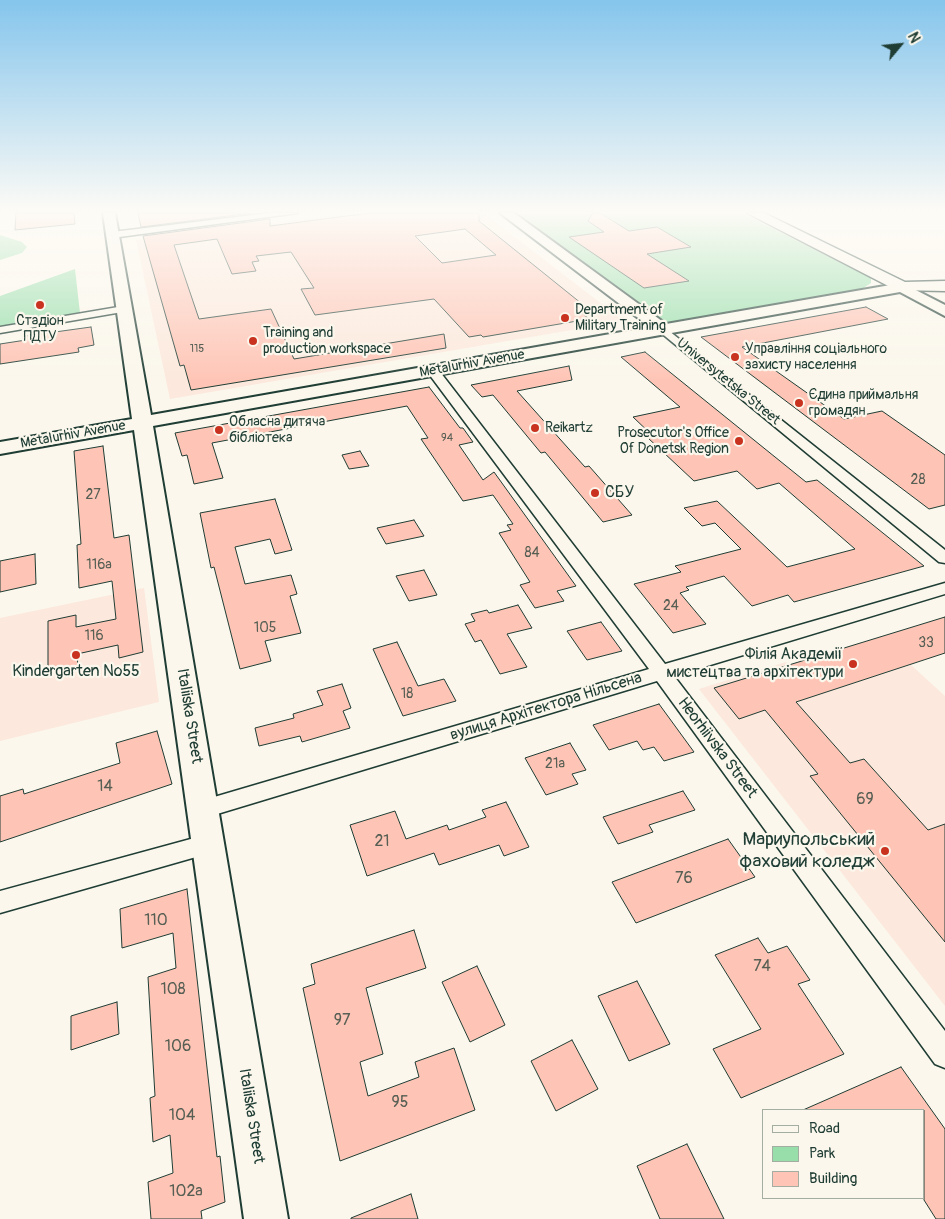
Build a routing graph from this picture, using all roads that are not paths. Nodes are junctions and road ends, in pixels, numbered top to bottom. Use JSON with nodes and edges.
{"nodes":[{"id":1,"x":118,"y":270,"type":"edge"},
{"id":2,"x":583,"y":270,"type":"edge"},
{"id":3,"x":868,"y":270,"type":"edge"},
{"id":4,"x":945,"y":286,"type":"edge"},
{"id":5,"x":902,"y":287,"type":"junction"},
{"id":6,"x":124,"y":309,"type":"junction"},
{"id":7,"x":945,"y":312,"type":"edge"},
{"id":8,"x":0,"y":330,"type":"edge"},
{"id":9,"x":664,"y":330,"type":"junction"},
{"id":10,"x":433,"y":371,"type":"junction"},
{"id":11,"x":142,"y":422,"type":"junction"},
{"id":12,"x":0,"y":448,"type":"edge"},
{"id":13,"x":945,"y":558,"type":"edge"},
{"id":14,"x":945,"y":588,"type":"edge"},
{"id":15,"x":661,"y":672,"type":"junction"},
{"id":16,"x":207,"y":826,"type":"junction"},
{"id":17,"x":0,"y":902,"type":"edge"},
{"id":18,"x":945,"y":1054,"type":"edge"},
{"id":19,"x":266,"y":1219,"type":"edge"}],
"edges":[{"from":1,"to":6,"type":"street","name":"Italiiska Street"},
{"from":2,"to":9,"type":"street","name":"Universytetska Street"},
{"from":3,"to":5,"type":"highway"},
{"from":4,"to":5,"type":"highway","name":"Metalurhiv Avenue"},
{"from":5,"to":7,"type":"street"},
{"from":5,"to":9,"type":"street","name":"Metalurhiv Avenue"},
{"from":6,"to":8,"type":"street"},
{"from":6,"to":11,"type":"street","name":"Italiiska Street"},
{"from":9,"to":10,"type":"street","name":"Metalurhiv Avenue"},
{"from":9,"to":13,"type":"street","name":"Universytetska Street"},
{"from":10,"to":11,"type":"street","name":"Metalurhiv Avenue"},
{"from":10,"to":15,"type":"street","name":"Heorhiivska Street"},
{"from":11,"to":12,"type":"street","name":"Metalurhiv Avenue"},
{"from":11,"to":16,"type":"street","name":"Italiiska Street"},
{"from":14,"to":15,"type":"street","name":"вулиця Архітектора Нільсена"},
{"from":15,"to":16,"type":"street","name":"вулиця Архітектора Нільсена"},
{"from":15,"to":18,"type":"street","name":"Heorhiivska Street"},
{"from":16,"to":17,"type":"street","name":"вулиця Архітектора Нільсена"},
{"from":16,"to":19,"type":"street","name":"Italiiska Street"}]}
